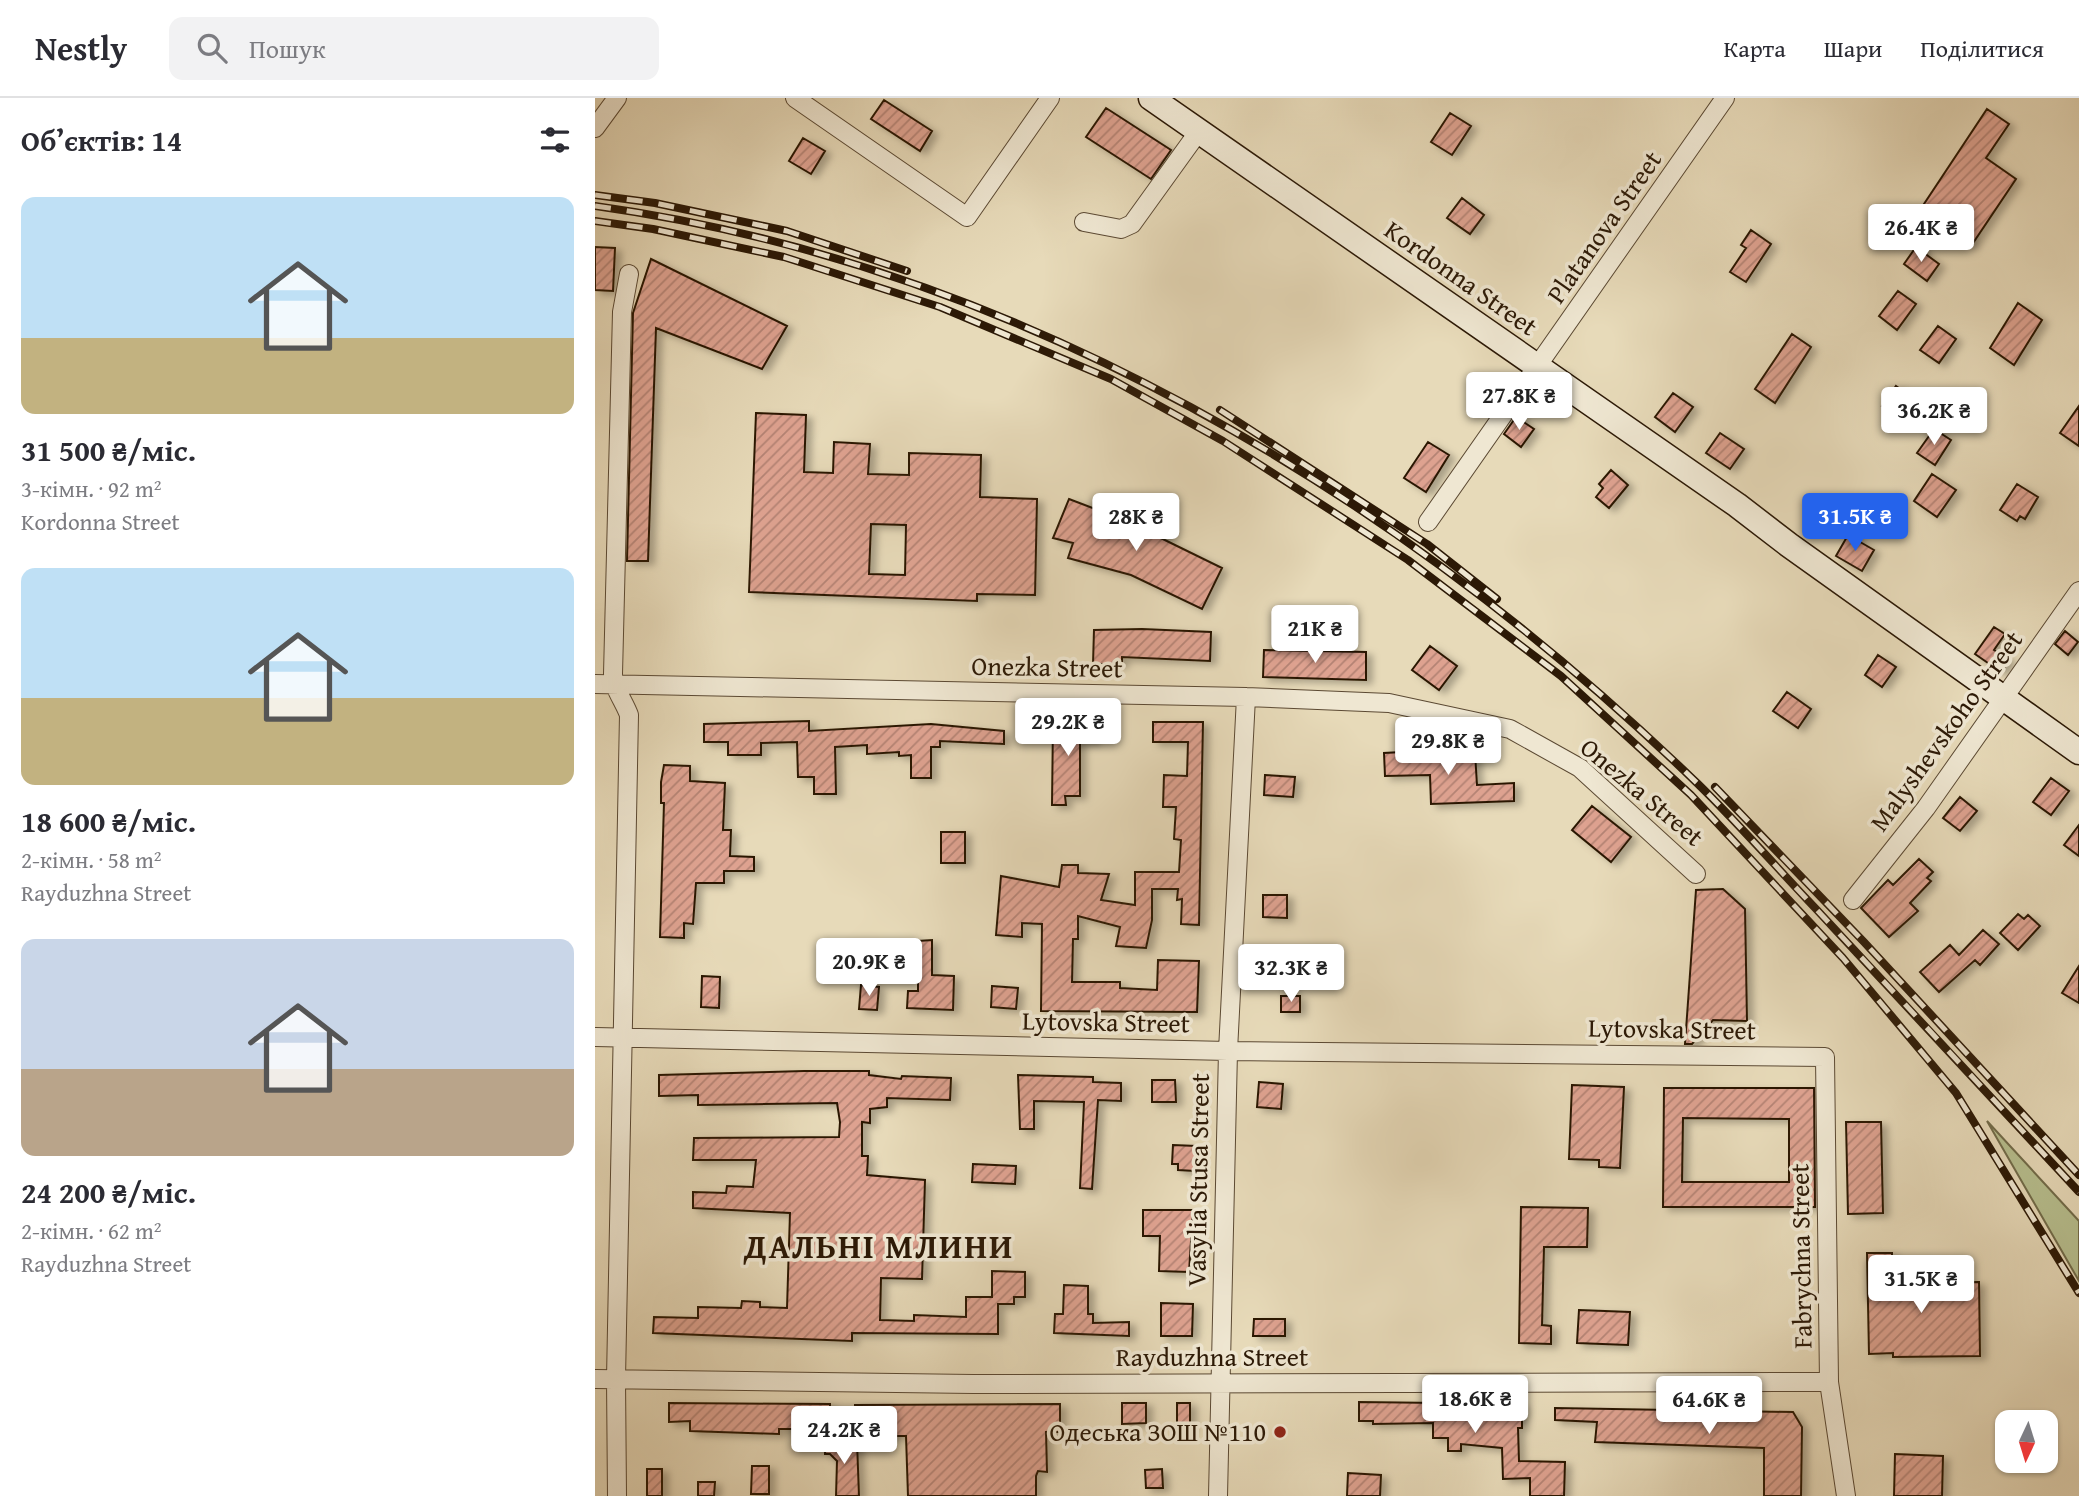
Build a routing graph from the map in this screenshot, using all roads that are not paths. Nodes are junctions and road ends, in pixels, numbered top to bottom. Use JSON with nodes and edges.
{"nodes":[{"id":1,"x":795,"y":98,"type":"edge"},
{"id":2,"x":1050,"y":98,"type":"edge"},
{"id":3,"x":1151,"y":98,"type":"edge"},
{"id":4,"x":1725,"y":98,"type":"edge"},
{"id":5,"x":610,"y":100,"type":"edge"},
{"id":6,"x":595,"y":128,"type":"edge"},
{"id":7,"x":1199,"y":131,"type":"junction"},
{"id":8,"x":1084,"y":222,"type":"dead end"},
{"id":9,"x":629,"y":274,"type":"dead end"},
{"id":10,"x":1538,"y":367,"type":"junction"},
{"id":11,"x":1428,"y":522,"type":"dead end"},
{"id":12,"x":2079,"y":592,"type":"edge"},
{"id":13,"x":604,"y":684,"type":"edge"},
{"id":14,"x":1246,"y":697,"type":"junction"},
{"id":15,"x":2004,"y":699,"type":"junction"},
{"id":16,"x":2079,"y":752,"type":"edge"},
{"id":17,"x":1696,"y":874,"type":"dead end"},
{"id":18,"x":1853,"y":900,"type":"dead end"},
{"id":19,"x":595,"y":1037,"type":"edge"},
{"id":20,"x":622,"y":1037,"type":"junction"},
{"id":21,"x":1228,"y":1051,"type":"junction"},
{"id":22,"x":1825,"y":1056,"type":"joint"},
{"id":23,"x":595,"y":1379,"type":"edge"},
{"id":24,"x":616,"y":1380,"type":"junction"},
{"id":25,"x":1829,"y":1381,"type":"junction"},
{"id":26,"x":1220,"y":1383,"type":"junction"},
{"id":27,"x":617,"y":1496,"type":"edge"},
{"id":28,"x":1218,"y":1496,"type":"edge"},
{"id":29,"x":1846,"y":1496,"type":"edge"}],
"edges":[{"from":1,"to":2,"type":"street"},
{"from":3,"to":7,"type":"main road","name":"Kordonna Street"},
{"from":4,"to":10,"type":"street","name":"Platanova Street"},
{"from":5,"to":6,"type":"street"},
{"from":7,"to":8,"type":"street"},
{"from":7,"to":10,"type":"main road","name":"Kordonna Street"},
{"from":9,"to":13,"type":"street"},
{"from":10,"to":11,"type":"street","name":"Platanova Street"},
{"from":10,"to":15,"type":"main road","name":"Kordonna Street"},
{"from":12,"to":15,"type":"street","name":"Malyshevskoho Street"},
{"from":13,"to":14,"type":"street","name":"Onezka Street"},
{"from":13,"to":20,"type":"street"},
{"from":14,"to":17,"type":"street","name":"Onezka Street"},
{"from":14,"to":21,"type":"street","name":"Vasylia Stusa Street"},
{"from":15,"to":16,"type":"main road","name":"Kordonna Street"},
{"from":15,"to":18,"type":"street","name":"Malyshevskoho Street"},
{"from":19,"to":20,"type":"street","name":"Lytovska Street"},
{"from":20,"to":21,"type":"street","name":"Lytovska Street"},
{"from":20,"to":24,"type":"street"},
{"from":21,"to":22,"type":"street","name":"Lytovska Street"},
{"from":21,"to":26,"type":"street","name":"Vasylia Stusa Street"},
{"from":22,"to":25,"type":"street","name":"Fabrychna Street"},
{"from":23,"to":24,"type":"street","name":"Rayduzhna Street"},
{"from":24,"to":26,"type":"street","name":"Rayduzhna Street"},
{"from":24,"to":27,"type":"street"},
{"from":25,"to":26,"type":"street","name":"Rayduzhna Street"},
{"from":25,"to":29,"type":"street","name":"Fabrychna Street"},
{"from":26,"to":28,"type":"street","name":"Vasylia Stusa Street"}]}
